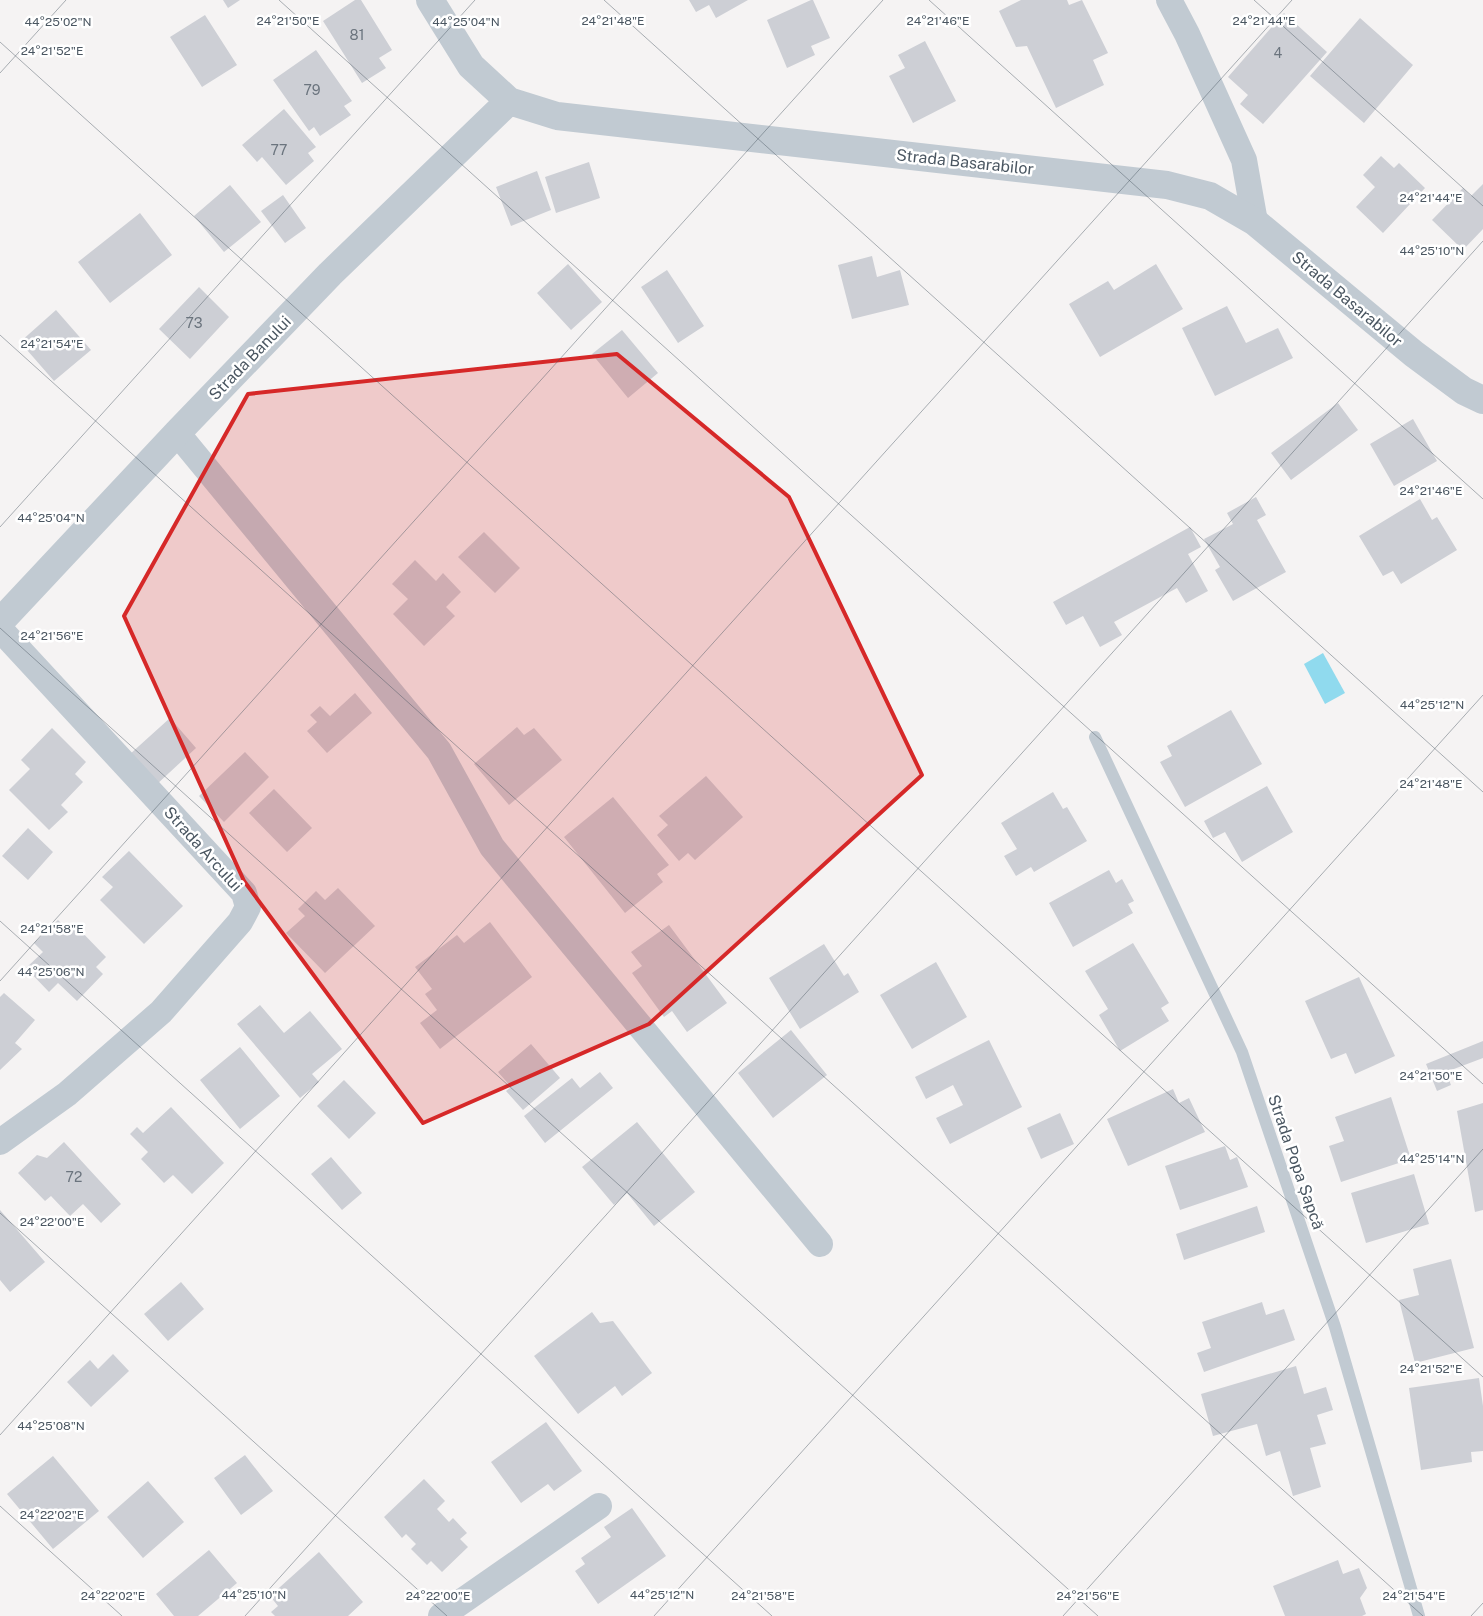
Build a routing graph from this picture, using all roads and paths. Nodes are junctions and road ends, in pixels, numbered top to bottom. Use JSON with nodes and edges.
{"nodes":[{"id":1,"x":430,"y":0,"type":"edge"},
{"id":2,"x":1169,"y":0,"type":"edge"},
{"id":3,"x":509,"y":101,"type":"junction"},
{"id":4,"x":1256,"y":222,"type":"junction"},
{"id":5,"x":1483,"y":400,"type":"edge"},
{"id":6,"x":177,"y":433,"type":"junction"},
{"id":7,"x":0,"y":622,"type":"edge"},
{"id":8,"x":0,"y":629,"type":"edge"},
{"id":9,"x":1095,"y":737,"type":"dead end"},
{"id":10,"x":0,"y":1142,"type":"edge"},
{"id":11,"x":820,"y":1244,"type":"dead end"},
{"id":12,"x":599,"y":1506,"type":"dead end"},
{"id":13,"x":441,"y":1616,"type":"edge"},
{"id":14,"x":1419,"y":1616,"type":"edge"}],
"edges":[{"from":1,"to":3,"type":"street","name":"Strada Basarabilor"},
{"from":2,"to":4,"type":"street"},
{"from":3,"to":4,"type":"street","name":"Strada Basarabilor"},
{"from":3,"to":6,"type":"street","name":"Strada Banului"},
{"from":4,"to":5,"type":"street","name":"Strada Basarabilor"},
{"from":6,"to":7,"type":"street","name":"Strada Banului"},
{"from":6,"to":11,"type":"street"},
{"from":8,"to":10,"type":"street","name":"Strada Arcului"},
{"from":9,"to":14,"type":"lane","name":"Strada Popa Șapcă"},
{"from":12,"to":13,"type":"street"}]}
